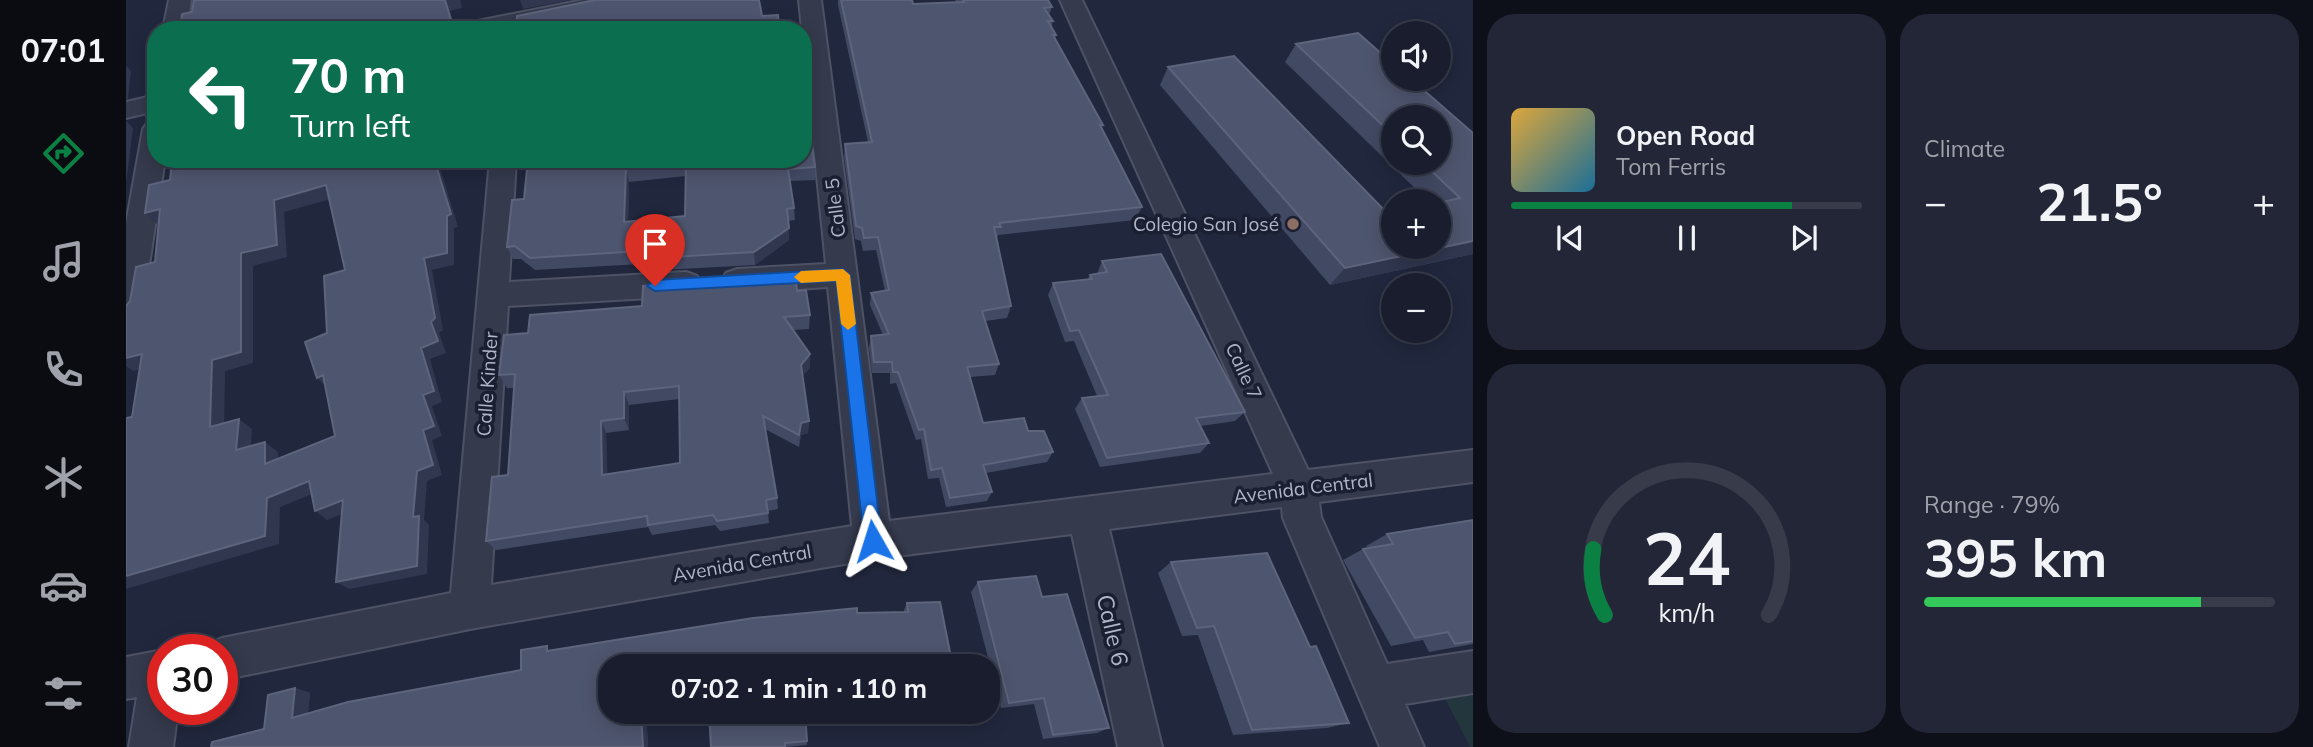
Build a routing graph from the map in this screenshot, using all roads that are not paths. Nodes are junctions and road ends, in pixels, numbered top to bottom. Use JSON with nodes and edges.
{"nodes":[{"id":1,"x":180,"y":0,"type":"edge"},
{"id":2,"x":616,"y":0,"type":"edge"},
{"id":3,"x":810,"y":0,"type":"edge"},
{"id":4,"x":1071,"y":0,"type":"edge"},
{"id":5,"x":176,"y":21,"type":"edge"},
{"id":6,"x":529,"y":21,"type":"edge"},
{"id":7,"x":147,"y":105,"type":"edge"},
{"id":8,"x":126,"y":110,"type":"edge"},
{"id":9,"x":150,"y":168,"type":"edge"},
{"id":10,"x":502,"y":168,"type":"edge"},
{"id":11,"x":843,"y":275,"type":"junction"},
{"id":12,"x":493,"y":295,"type":"junction"},
{"id":13,"x":126,"y":312,"type":"edge"},
{"id":14,"x":1473,"y":466,"type":"edge"},
{"id":15,"x":1299,"y":490,"type":"junction"},
{"id":16,"x":1086,"y":513,"type":"junction"},
{"id":17,"x":873,"y":541,"type":"junction"},
{"id":18,"x":470,"y":609,"type":"junction"},
{"id":19,"x":238,"y":656,"type":"edge"},
{"id":20,"x":1473,"y":671,"type":"edge"},
{"id":21,"x":147,"y":674,"type":"edge"},
{"id":22,"x":126,"y":678,"type":"edge"},
{"id":23,"x":1375,"y":687,"type":"junction"},
{"id":24,"x":154,"y":725,"type":"edge"},
{"id":25,"x":151,"y":747,"type":"edge"},
{"id":26,"x":1140,"y":747,"type":"edge"},
{"id":27,"x":1402,"y":747,"type":"edge"}],
"edges":[{"from":1,"to":5,"type":"street"},
{"from":2,"to":6,"type":"street"},
{"from":3,"to":11,"type":"street","name":"Calle 5"},
{"from":4,"to":15,"type":"street","name":"Calle 7"},
{"from":7,"to":8,"type":"street"},
{"from":9,"to":13,"type":"street"},
{"from":10,"to":12,"type":"street","name":"Calle Kinder"},
{"from":11,"to":12,"type":"street"},
{"from":11,"to":17,"type":"street","name":"Calle 5"},
{"from":12,"to":18,"type":"street","name":"Calle Kinder"},
{"from":14,"to":15,"type":"street","name":"Avenida Central"},
{"from":15,"to":16,"type":"street","name":"Avenida Central"},
{"from":15,"to":23,"type":"street","name":"Calle 7"},
{"from":16,"to":17,"type":"street","name":"Avenida Central"},
{"from":16,"to":26,"type":"street","name":"Calle 6"},
{"from":17,"to":18,"type":"street","name":"Avenida Central"},
{"from":18,"to":19,"type":"street","name":"Avenida Central"},
{"from":20,"to":23,"type":"street"},
{"from":21,"to":22,"type":"street"},
{"from":23,"to":27,"type":"street","name":"Calle 7"},
{"from":24,"to":25,"type":"street"}]}
